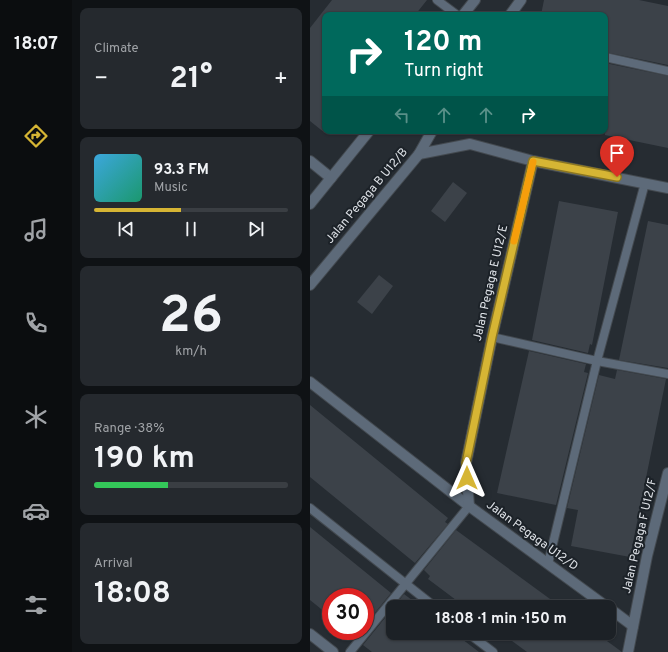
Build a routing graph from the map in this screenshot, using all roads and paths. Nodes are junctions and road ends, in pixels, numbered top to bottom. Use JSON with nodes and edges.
{"nodes":[{"id":1,"x":437,"y":0,"type":"edge"},
{"id":2,"x":475,"y":0,"type":"edge"},
{"id":3,"x":521,"y":0,"type":"edge"},
{"id":4,"x":453,"y":12,"type":"edge"},
{"id":5,"x":465,"y":12,"type":"edge"},
{"id":6,"x":512,"y":12,"type":"edge"},
{"id":7,"x":608,"y":58,"type":"edge"},
{"id":8,"x":668,"y":71,"type":"edge"},
{"id":9,"x":367,"y":134,"type":"edge"},
{"id":10,"x":430,"y":134,"type":"edge"},
{"id":11,"x":419,"y":154,"type":"junction"},
{"id":12,"x":310,"y":161,"type":"edge"},
{"id":13,"x":533,"y":161,"type":"junction"},
{"id":14,"x":331,"y":178,"type":"junction"},
{"id":15,"x":644,"y":183,"type":"junction"},
{"id":16,"x":668,"y":188,"type":"edge"},
{"id":17,"x":310,"y":204,"type":"edge"},
{"id":18,"x":310,"y":285,"type":"edge"},
{"id":19,"x":492,"y":337,"type":"junction"},
{"id":20,"x":597,"y":361,"type":"junction"},
{"id":21,"x":668,"y":374,"type":"edge"},
{"id":22,"x":310,"y":382,"type":"edge"},
{"id":23,"x":668,"y":473,"type":"edge"},
{"id":24,"x":469,"y":506,"type":"junction"},
{"id":25,"x":310,"y":508,"type":"edge"},
{"id":26,"x":548,"y":564,"type":"junction"},
{"id":27,"x":406,"y":584,"type":"junction"},
{"id":28,"x":426,"y":600,"type":"edge"},
{"id":29,"x":597,"y":600,"type":"edge"},
{"id":30,"x":616,"y":614,"type":"edge"},
{"id":31,"x":633,"y":626,"type":"junction"},
{"id":32,"x":310,"y":634,"type":"edge"},
{"id":33,"x":477,"y":640,"type":"edge"},
{"id":34,"x":333,"y":652,"type":"edge"},
{"id":35,"x":350,"y":652,"type":"edge"},
{"id":36,"x":493,"y":652,"type":"edge"},
{"id":37,"x":628,"y":652,"type":"edge"}],
"edges":[{"from":1,"to":4,"type":"lane"},
{"from":2,"to":5,"type":"street"},
{"from":3,"to":6,"type":"street"},
{"from":7,"to":8,"type":"lane"},
{"from":9,"to":14,"type":"street"},
{"from":10,"to":11,"type":"street"},
{"from":11,"to":13,"type":"street","name":"Jalan Pegaga B U12/B"},
{"from":11,"to":18,"type":"street","name":"Jalan Pegaga B U12/B"},
{"from":12,"to":14,"type":"street"},
{"from":13,"to":15,"type":"street","name":"Jalan Pegaga B U12/B"},
{"from":13,"to":19,"type":"street","name":"Jalan Pegaga E U12/E"},
{"from":14,"to":17,"type":"street"},
{"from":15,"to":16,"type":"street","name":"Jalan Pegaga B U12/B"},
{"from":15,"to":20,"type":"lane"},
{"from":19,"to":20,"type":"lane"},
{"from":19,"to":24,"type":"street","name":"Jalan Pegaga E U12/E"},
{"from":20,"to":21,"type":"lane"},
{"from":20,"to":26,"type":"lane"},
{"from":22,"to":24,"type":"street","name":"Jalan Pegaga U12/D"},
{"from":23,"to":31,"type":"street","name":"Jalan Pegaga F U12/F"},
{"from":24,"to":26,"type":"street","name":"Jalan Pegaga U12/D"},
{"from":24,"to":27,"type":"lane"},
{"from":25,"to":27,"type":"lane"},
{"from":26,"to":29,"type":"street","name":"Jalan Pegaga U12/D"},
{"from":27,"to":28,"type":"lane"},
{"from":27,"to":35,"type":"lane"},
{"from":30,"to":31,"type":"street","name":"Jalan Pegaga U12/D"},
{"from":31,"to":37,"type":"street","name":"Jalan Pegaga F U12/F"},
{"from":32,"to":34,"type":"street"},
{"from":33,"to":36,"type":"lane"}]}
